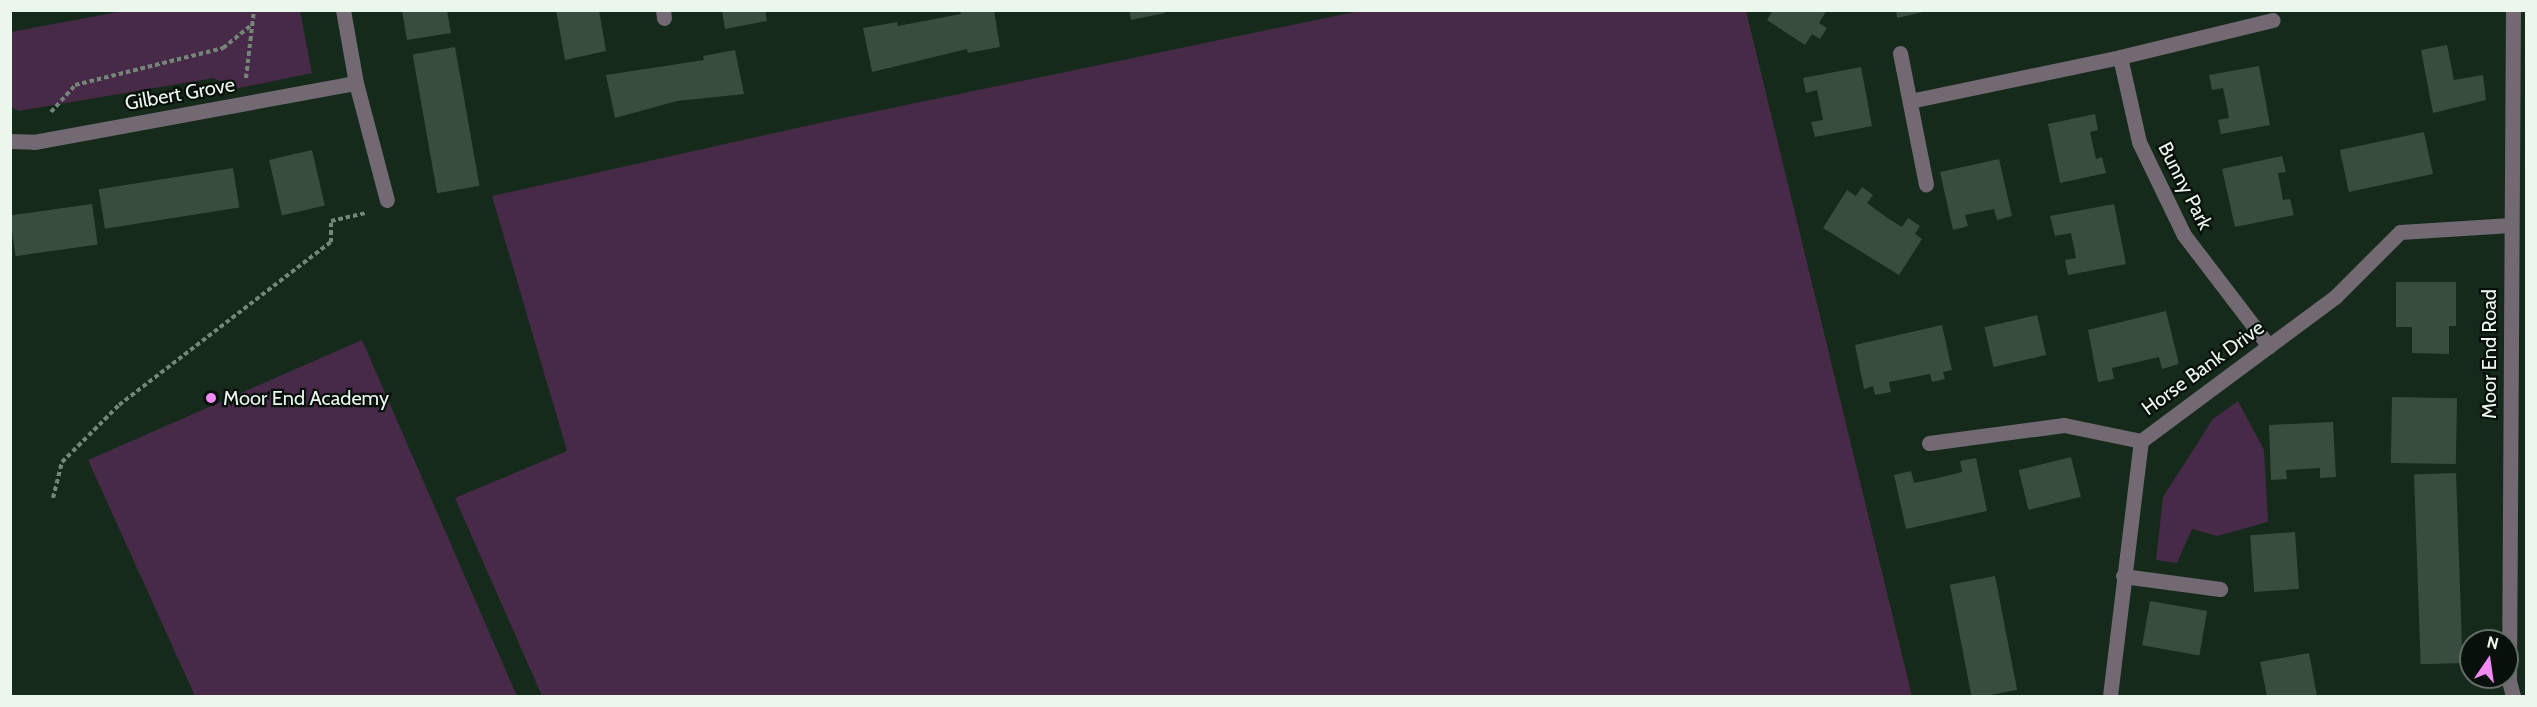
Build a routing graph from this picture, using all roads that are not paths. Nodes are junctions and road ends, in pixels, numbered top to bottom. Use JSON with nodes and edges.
{"nodes":[{"id":1,"x":344,"y":10,"type":"edge"},
{"id":2,"x":2513,"y":10,"type":"edge"},
{"id":3,"x":2273,"y":20,"type":"dead end"},
{"id":4,"x":1900,"y":53,"type":"dead end"},
{"id":5,"x":2120,"y":57,"type":"junction"},
{"id":6,"x":356,"y":83,"type":"junction"},
{"id":7,"x":1910,"y":101,"type":"junction"},
{"id":8,"x":10,"y":141,"type":"edge"},
{"id":9,"x":1926,"y":184,"type":"dead end"},
{"id":10,"x":387,"y":200,"type":"road end"},
{"id":11,"x":2511,"y":225,"type":"junction"},
{"id":12,"x":2269,"y":346,"type":"junction"},
{"id":13,"x":2141,"y":441,"type":"junction"},
{"id":14,"x":1929,"y":443,"type":"dead end"},
{"id":15,"x":2123,"y":576,"type":"junction"},
{"id":16,"x":2220,"y":589,"type":"dead end"},
{"id":17,"x":2110,"y":696,"type":"edge"},
{"id":18,"x":2513,"y":696,"type":"edge"}],
"edges":[{"from":1,"to":6,"type":"street"},
{"from":2,"to":11,"type":"street","name":"Moor End Road"},
{"from":3,"to":5,"type":"street"},
{"from":4,"to":7,"type":"street"},
{"from":5,"to":7,"type":"street"},
{"from":5,"to":12,"type":"street","name":"Bunny Park"},
{"from":6,"to":8,"type":"street","name":"Gilbert Grove"},
{"from":6,"to":10,"type":"street"},
{"from":7,"to":9,"type":"street"},
{"from":11,"to":12,"type":"street","name":"Horse Bank Drive"},
{"from":11,"to":18,"type":"street","name":"Moor End Road"},
{"from":12,"to":13,"type":"street","name":"Horse Bank Drive"},
{"from":13,"to":14,"type":"street"},
{"from":13,"to":15,"type":"street","name":"Horse Bank Drive"},
{"from":15,"to":16,"type":"street"},
{"from":15,"to":17,"type":"street","name":"Horse Bank Drive"}]}
